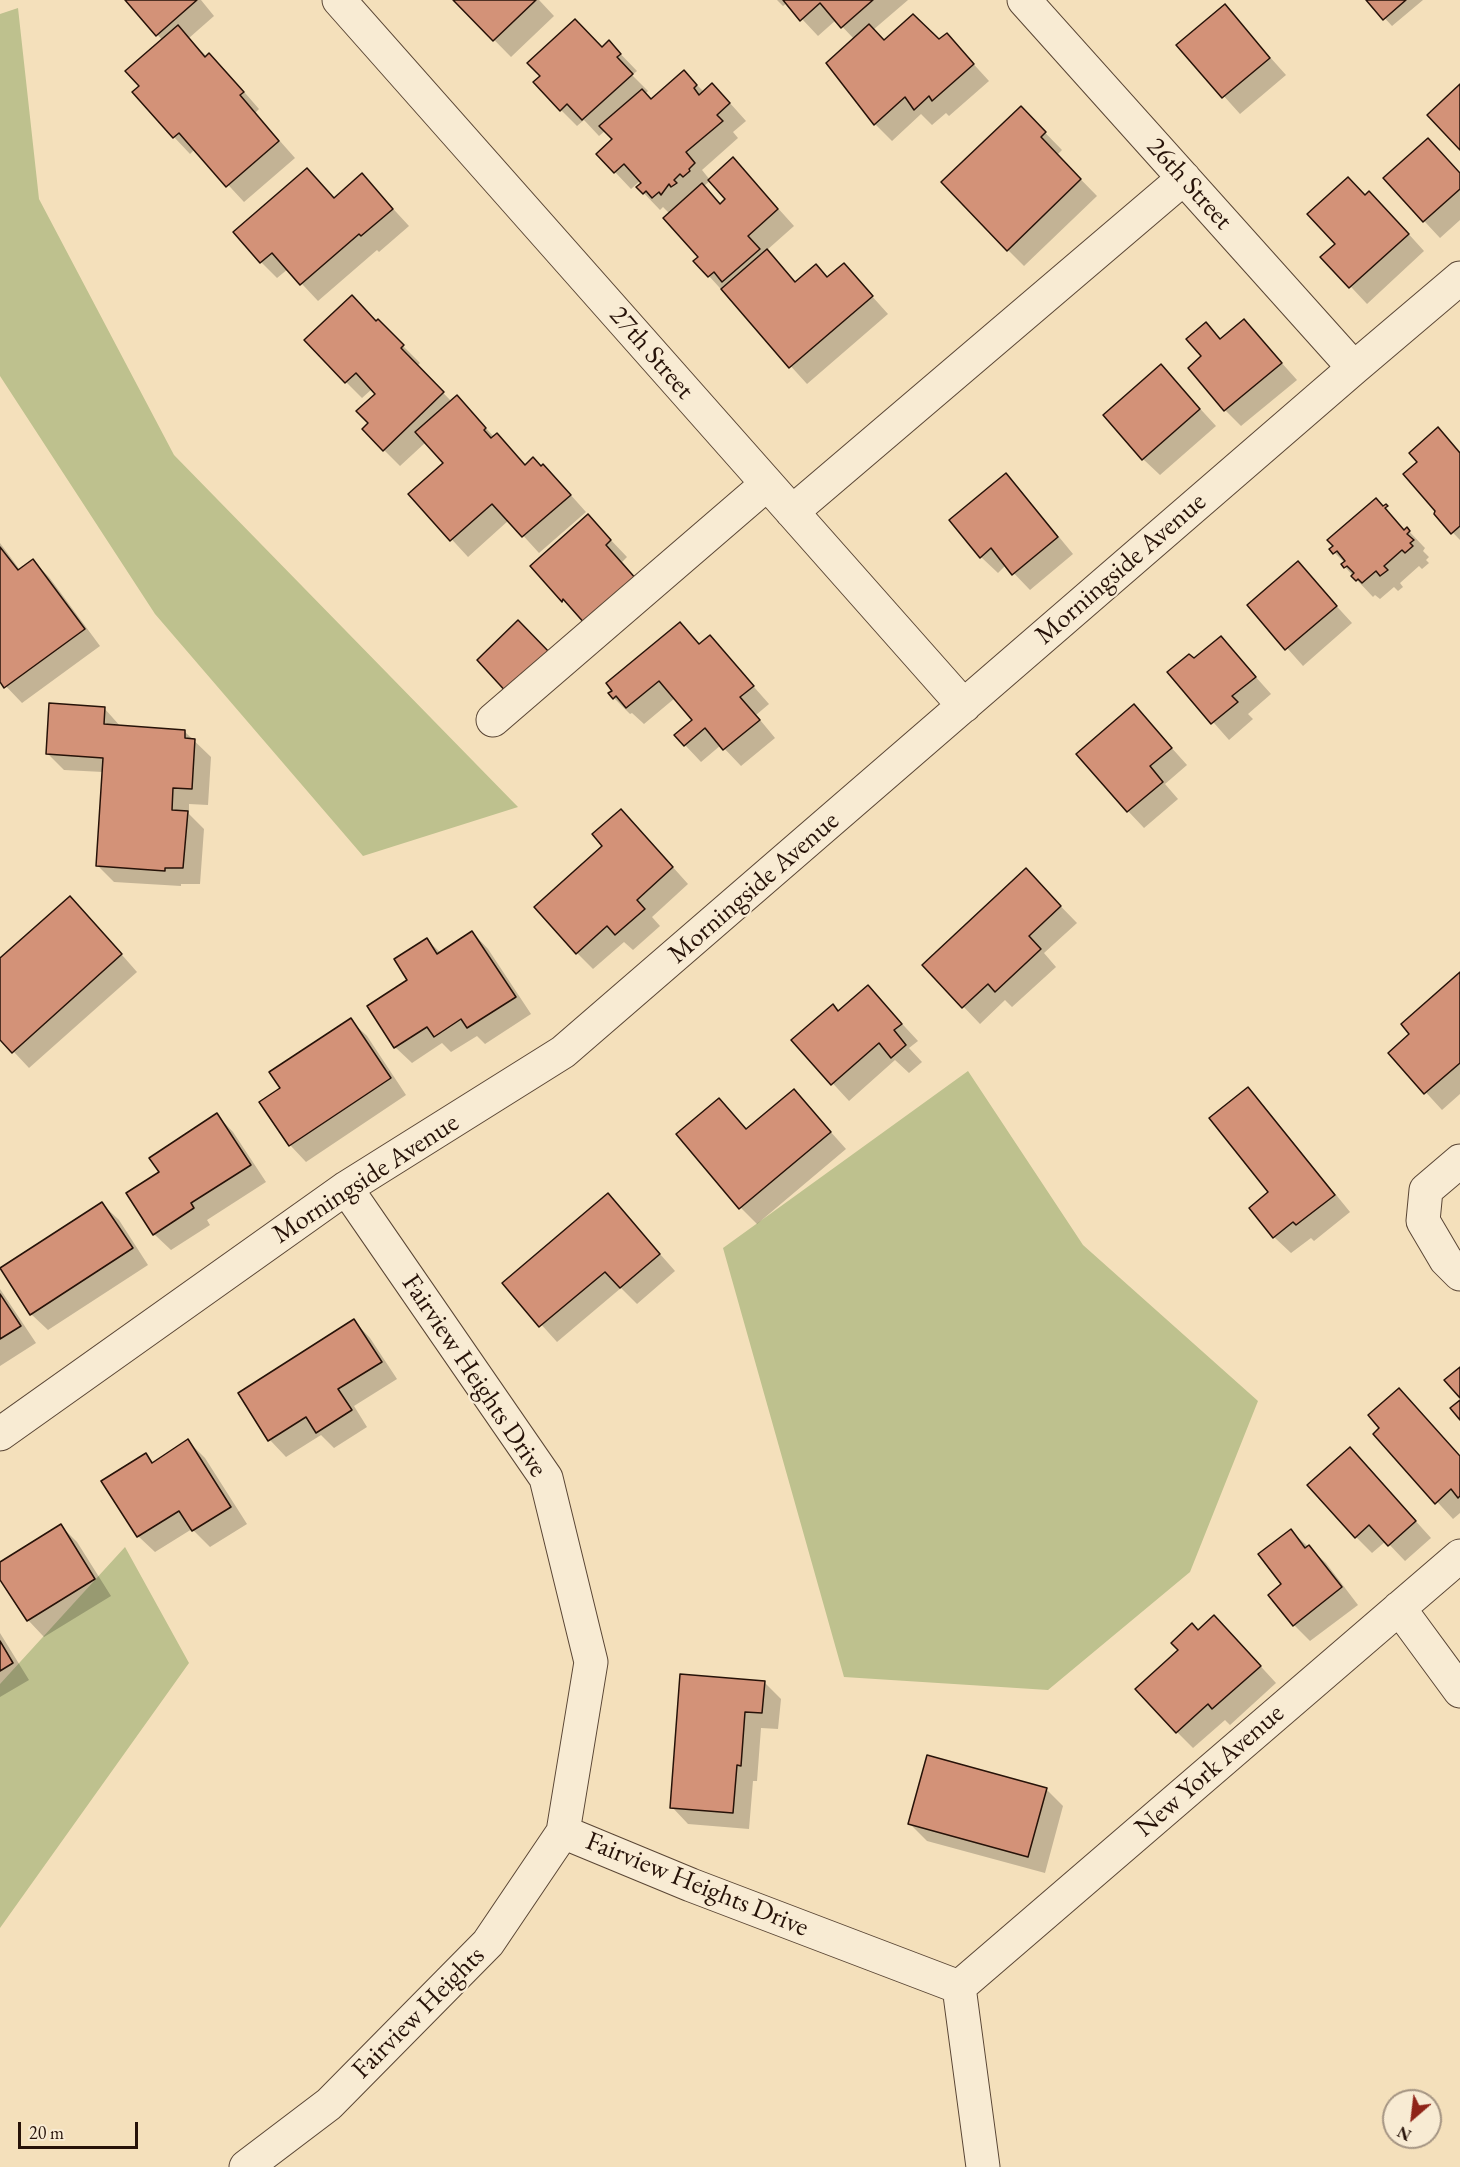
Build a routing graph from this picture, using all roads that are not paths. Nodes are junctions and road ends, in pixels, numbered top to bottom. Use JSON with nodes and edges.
{"nodes":[{"id":1,"x":339,"y":0,"type":"edge"},
{"id":2,"x":1024,"y":0,"type":"edge"},
{"id":3,"x":1184,"y":178,"type":"junction"},
{"id":4,"x":1460,"y":278,"type":"edge"},
{"id":5,"x":1354,"y":368,"type":"junction"},
{"id":6,"x":767,"y":484,"type":"junction"},
{"id":7,"x":792,"y":512,"type":"junction"},
{"id":8,"x":964,"y":706,"type":"junction"},
{"id":9,"x":493,"y":720,"type":"dead end"},
{"id":10,"x":1460,"y":1161,"type":"edge"},
{"id":11,"x":346,"y":1188,"type":"junction"},
{"id":12,"x":1460,"y":1274,"type":"edge"},
{"id":13,"x":0,"y":1434,"type":"edge"},
{"id":14,"x":1460,"y":1556,"type":"edge"},
{"id":15,"x":1400,"y":1608,"type":"junction"},
{"id":16,"x":1460,"y":1691,"type":"edge"},
{"id":17,"x":563,"y":1832,"type":"junction"},
{"id":18,"x":959,"y":1987,"type":"junction"},
{"id":19,"x":246,"y":2167,"type":"edge"},
{"id":20,"x":983,"y":2167,"type":"edge"}],
"edges":[{"from":1,"to":6,"type":"street","name":"27th Street"},
{"from":2,"to":3,"type":"street","name":"26th Street"},
{"from":3,"to":5,"type":"street","name":"26th Street"},
{"from":3,"to":7,"type":"street"},
{"from":4,"to":5,"type":"street","name":"Morningside Avenue"},
{"from":5,"to":8,"type":"street","name":"Morningside Avenue"},
{"from":6,"to":7,"type":"street","name":"27th Street"},
{"from":6,"to":9,"type":"street"},
{"from":7,"to":8,"type":"street","name":"27th Street"},
{"from":8,"to":11,"type":"street","name":"Morningside Avenue"},
{"from":10,"to":12,"type":"street"},
{"from":11,"to":13,"type":"street","name":"Morningside Avenue"},
{"from":11,"to":17,"type":"street","name":"Fairview Heights Drive"},
{"from":14,"to":15,"type":"street","name":"New York Avenue"},
{"from":15,"to":16,"type":"street"},
{"from":15,"to":18,"type":"street","name":"New York Avenue"},
{"from":17,"to":18,"type":"street","name":"Fairview Heights Drive"},
{"from":17,"to":19,"type":"street","name":"Fairview Heights"},
{"from":18,"to":20,"type":"street"}]}
